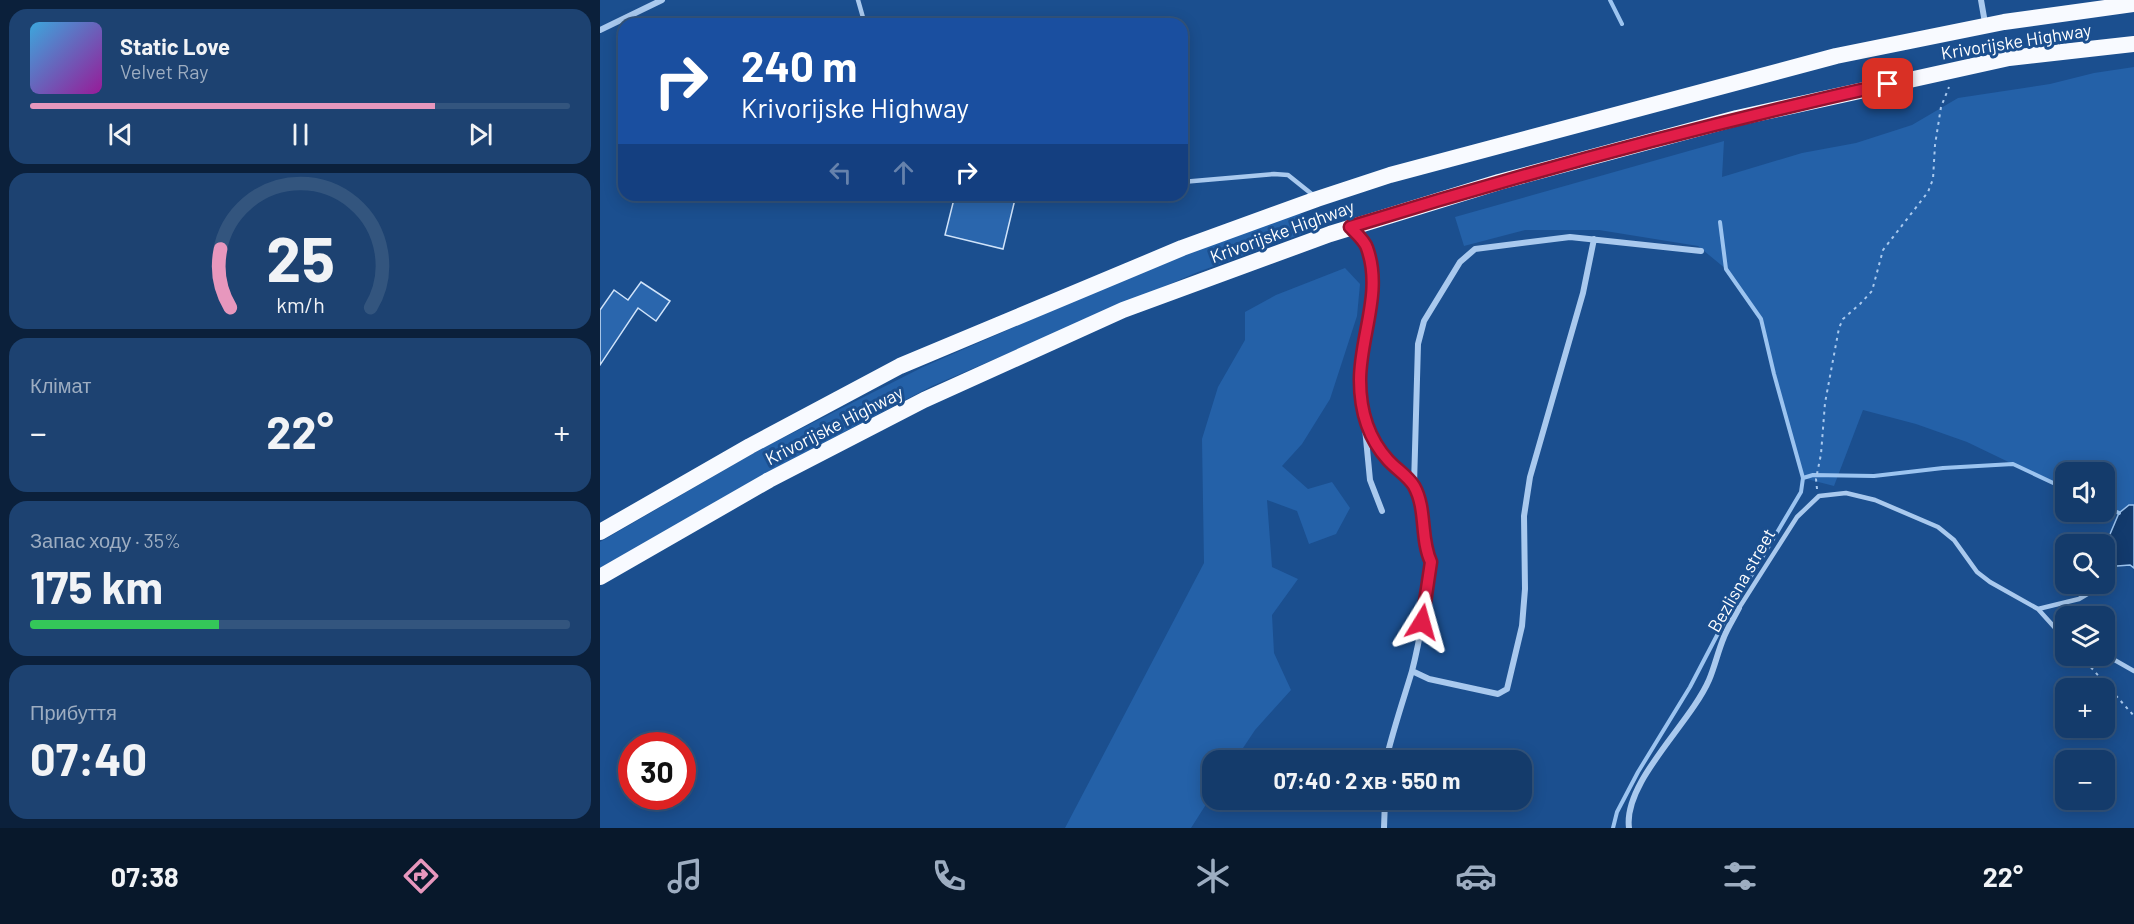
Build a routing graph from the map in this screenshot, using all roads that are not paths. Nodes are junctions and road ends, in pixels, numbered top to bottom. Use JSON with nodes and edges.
{"nodes":[{"id":1,"x":662,"y":0,"type":"edge"},
{"id":2,"x":858,"y":0,"type":"edge"},
{"id":3,"x":1981,"y":0,"type":"edge"},
{"id":4,"x":2134,"y":4,"type":"edge"},
{"id":5,"x":625,"y":18,"type":"edge"},
{"id":6,"x":863,"y":18,"type":"edge"},
{"id":7,"x":618,"y":21,"type":"edge"},
{"id":8,"x":1985,"y":25,"type":"junction"},
{"id":9,"x":600,"y":30,"type":"edge"},
{"id":10,"x":2134,"y":44,"type":"edge"},
{"id":11,"x":1188,"y":181,"type":"edge"},
{"id":12,"x":1317,"y":199,"type":"junction"},
{"id":13,"x":1350,"y":227,"type":"junction"},
{"id":14,"x":1594,"y":239,"type":"junction"},
{"id":15,"x":1701,"y":251,"type":"dead end"},
{"id":16,"x":1364,"y":419,"type":"junction"},
{"id":17,"x":1414,"y":485,"type":"junction"},
{"id":18,"x":1382,"y":511,"type":"dead end"},
{"id":19,"x":600,"y":532,"type":"edge"},
{"id":20,"x":600,"y":577,"type":"edge"},
{"id":21,"x":2087,"y":594,"type":"edge"},
{"id":22,"x":1739,"y":608,"type":"joint"},
{"id":23,"x":2038,"y":609,"type":"junction"},
{"id":24,"x":2055,"y":628,"type":"edge"},
{"id":25,"x":2115,"y":660,"type":"edge"},
{"id":26,"x":1412,"y":671,"type":"junction"},
{"id":27,"x":2134,"y":671,"type":"edge"},
{"id":28,"x":1389,"y":750,"type":"edge"},
{"id":29,"x":1385,"y":810,"type":"edge"},
{"id":30,"x":1384,"y":828,"type":"edge"},
{"id":31,"x":1629,"y":828,"type":"edge"}],
"edges":[{"from":1,"to":5,"type":"street"},
{"from":2,"to":6,"type":"lane"},
{"from":3,"to":8,"type":"street"},
{"from":4,"to":8,"type":"highway","name":"Krivorijske Highway"},
{"from":7,"to":9,"type":"street"},
{"from":8,"to":12,"type":"highway","name":"Krivorijske Highway"},
{"from":10,"to":13,"type":"highway","name":"Krivorijske Highway"},
{"from":11,"to":12,"type":"lane"},
{"from":12,"to":19,"type":"highway","name":"Krivorijske Highway"},
{"from":13,"to":16,"type":"street"},
{"from":13,"to":20,"type":"highway","name":"Krivorijske Highway"},
{"from":14,"to":15,"type":"street"},
{"from":14,"to":17,"type":"street"},
{"from":14,"to":26,"type":"street"},
{"from":16,"to":17,"type":"street"},
{"from":16,"to":18,"type":"street"},
{"from":17,"to":26,"type":"street"},
{"from":21,"to":23,"type":"lane"},
{"from":22,"to":23,"type":"lane","name":"Bezlisna street"},
{"from":22,"to":31,"type":"street","name":"Bezlisna street"},
{"from":23,"to":24,"type":"lane"},
{"from":25,"to":27,"type":"lane"},
{"from":26,"to":28,"type":"street"},
{"from":29,"to":30,"type":"street"}]}
